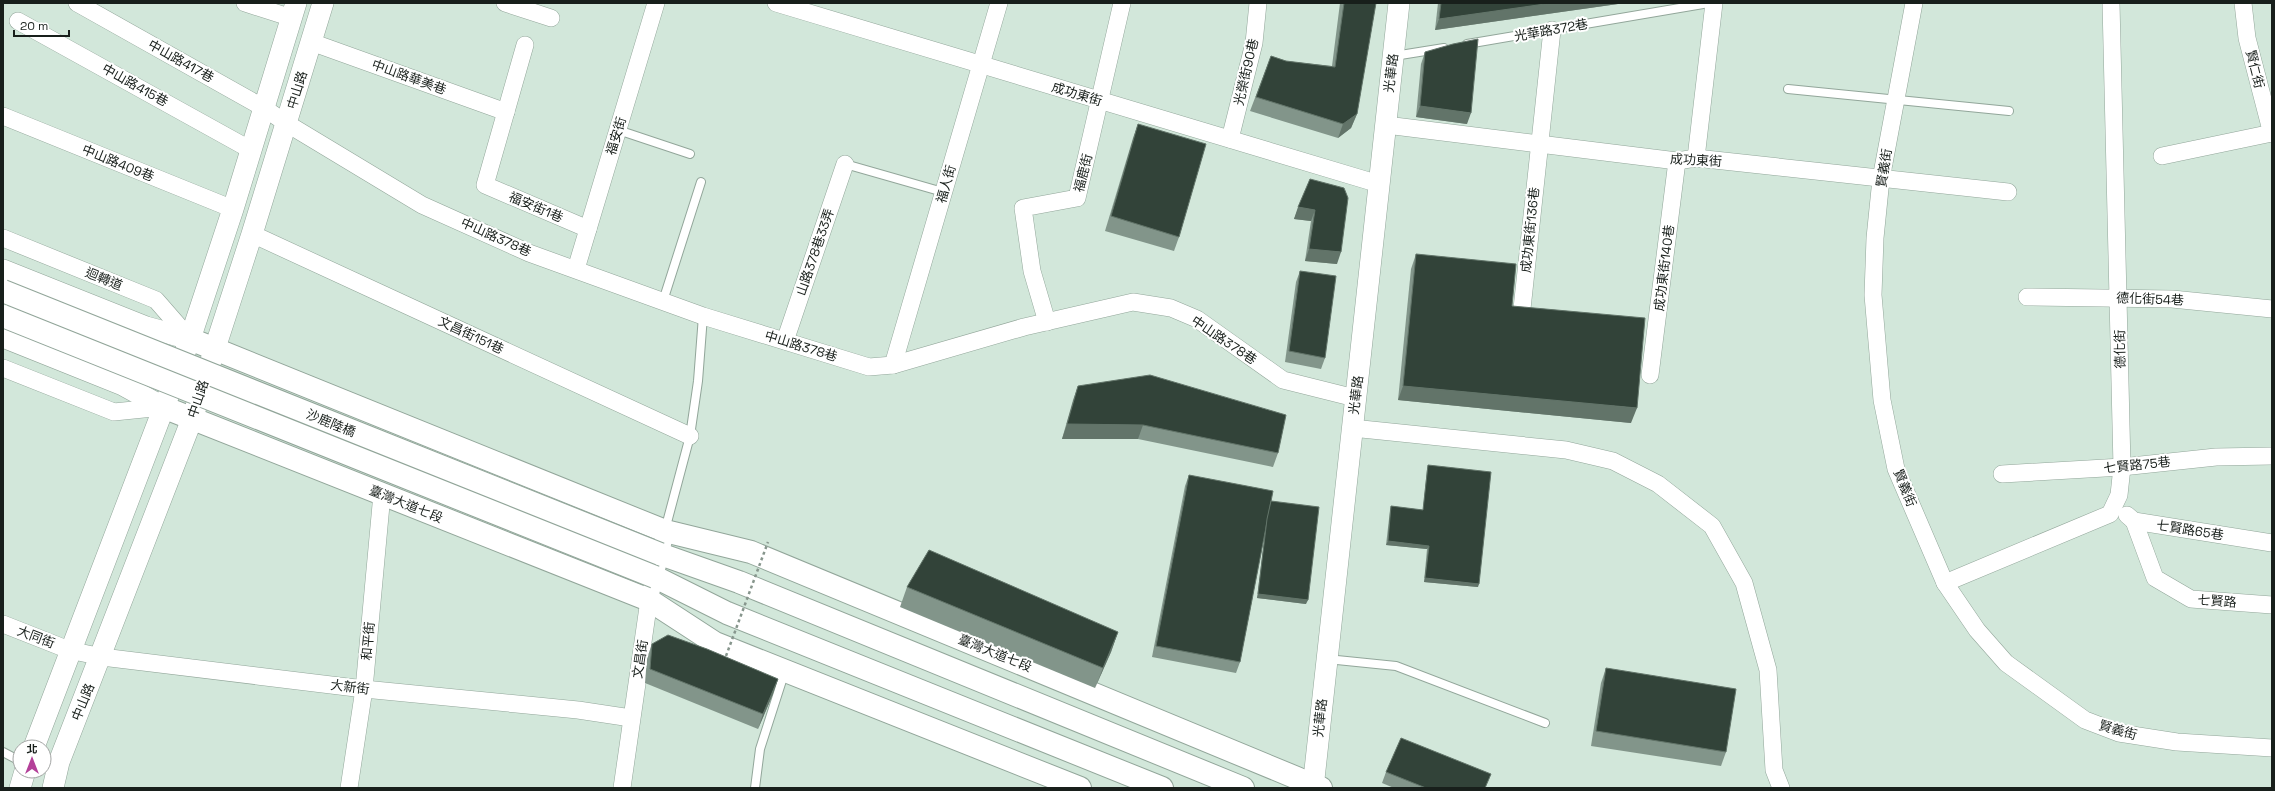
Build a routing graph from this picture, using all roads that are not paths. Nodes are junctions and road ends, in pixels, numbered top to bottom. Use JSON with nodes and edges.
{"nodes":[{"id":1,"x":77,"y":3,"type":"edge"},
{"id":2,"x":245,"y":3,"type":"edge"},
{"id":3,"x":323,"y":3,"type":"edge"},
{"id":4,"x":505,"y":3,"type":"edge"},
{"id":5,"x":656,"y":3,"type":"edge"},
{"id":6,"x":776,"y":3,"type":"edge"},
{"id":7,"x":999,"y":3,"type":"edge"},
{"id":8,"x":1122,"y":3,"type":"edge"},
{"id":9,"x":1258,"y":3,"type":"edge"},
{"id":10,"x":1399,"y":3,"type":"edge"},
{"id":11,"x":1709,"y":3,"type":"edge"},
{"id":12,"x":1714,"y":3,"type":"edge"},
{"id":13,"x":1914,"y":3,"type":"edge"},
{"id":14,"x":2111,"y":3,"type":"edge"},
{"id":15,"x":2243,"y":3,"type":"edge"},
{"id":16,"x":294,"y":10,"type":"edge"},
{"id":17,"x":551,"y":18,"type":"dead end"},
{"id":18,"x":18,"y":21,"type":"dead end"},
{"id":19,"x":1552,"y":30,"type":"junction"},
{"id":20,"x":312,"y":42,"type":"junction"},
{"id":21,"x":525,"y":45,"type":"dead end"},
{"id":22,"x":1393,"y":56,"type":"junction"},
{"id":23,"x":981,"y":64,"type":"junction"},
{"id":24,"x":1788,"y":89,"type":"dead end"},
{"id":25,"x":1896,"y":100,"type":"junction"},
{"id":26,"x":2267,"y":100,"type":"edge"},
{"id":27,"x":1101,"y":101,"type":"junction"},
{"id":28,"x":264,"y":108,"type":"junction"},
{"id":29,"x":506,"y":112,"type":"junction"},
{"id":30,"x":2009,"y":112,"type":"dead end"},
{"id":31,"x":3,"y":117,"type":"edge"},
{"id":32,"x":286,"y":123,"type":"junction"},
{"id":33,"x":1386,"y":125,"type":"junction"},
{"id":34,"x":618,"y":130,"type":"junction"},
{"id":35,"x":2272,"y":133,"type":"edge"},
{"id":36,"x":1230,"y":139,"type":"junction"},
{"id":37,"x":1540,"y":143,"type":"junction"},
{"id":38,"x":251,"y":150,"type":"junction"},
{"id":39,"x":690,"y":154,"type":"dead end"},
{"id":40,"x":2162,"y":156,"type":"dead end"},
{"id":41,"x":1696,"y":158,"type":"junction"},
{"id":42,"x":1677,"y":161,"type":"junction"},
{"id":43,"x":845,"y":164,"type":"joint"},
{"id":44,"x":1881,"y":179,"type":"junction"},
{"id":45,"x":702,"y":182,"type":"dead end"},
{"id":46,"x":1379,"y":184,"type":"junction"},
{"id":47,"x":943,"y":192,"type":"junction"},
{"id":48,"x":2008,"y":192,"type":"dead end"},
{"id":49,"x":233,"y":209,"type":"junction"},
{"id":50,"x":588,"y":229,"type":"junction"},
{"id":51,"x":252,"y":234,"type":"junction"},
{"id":52,"x":3,"y":238,"type":"edge"},
{"id":53,"x":576,"y":269,"type":"junction"},
{"id":54,"x":3,"y":270,"type":"edge"},
{"id":55,"x":3,"y":291,"type":"edge"},
{"id":56,"x":2027,"y":297,"type":"dead end"},
{"id":57,"x":2119,"y":298,"type":"junction"},
{"id":58,"x":663,"y":301,"type":"junction"},
{"id":59,"x":2272,"y":309,"type":"edge"},
{"id":60,"x":3,"y":316,"type":"edge"},
{"id":61,"x":703,"y":316,"type":"junction"},
{"id":62,"x":1521,"y":318,"type":"edge"},
{"id":63,"x":1047,"y":322,"type":"junction"},
{"id":64,"x":3,"y":337,"type":"edge"},
{"id":65,"x":190,"y":340,"type":"junction"},
{"id":66,"x":785,"y":341,"type":"junction"},
{"id":67,"x":216,"y":350,"type":"junction"},
{"id":68,"x":892,"y":365,"type":"junction"},
{"id":69,"x":3,"y":368,"type":"edge"},
{"id":70,"x":1650,"y":375,"type":"dead end"},
{"id":71,"x":1355,"y":398,"type":"junction"},
{"id":72,"x":164,"y":407,"type":"junction"},
{"id":73,"x":192,"y":419,"type":"junction"},
{"id":74,"x":1352,"y":428,"type":"junction"},
{"id":75,"x":690,"y":436,"type":"junction"},
{"id":76,"x":2272,"y":456,"type":"edge"},
{"id":77,"x":2122,"y":467,"type":"junction"},
{"id":78,"x":2002,"y":474,"type":"dead end"},
{"id":79,"x":382,"y":494,"type":"junction"},
{"id":80,"x":2114,"y":505,"type":"junction"},
{"id":81,"x":2134,"y":521,"type":"junction"},
{"id":82,"x":665,"y":531,"type":"junction"},
{"id":83,"x":2272,"y":543,"type":"edge"},
{"id":84,"x":660,"y":554,"type":"junction"},
{"id":85,"x":655,"y":577,"type":"junction"},
{"id":86,"x":739,"y":582,"type":"junction"},
{"id":87,"x":1945,"y":583,"type":"junction"},
{"id":88,"x":649,"y":600,"type":"junction"},
{"id":89,"x":2272,"y":605,"type":"edge"},
{"id":90,"x":727,"y":613,"type":"junction"},
{"id":91,"x":3,"y":624,"type":"edge"},
{"id":92,"x":69,"y":650,"type":"junction"},
{"id":93,"x":102,"y":657,"type":"junction"},
{"id":94,"x":1326,"y":659,"type":"junction"},
{"id":95,"x":785,"y":671,"type":"junction"},
{"id":96,"x":364,"y":689,"type":"junction"},
{"id":97,"x":631,"y":718,"type":"junction"},
{"id":98,"x":1545,"y":723,"type":"dead end"},
{"id":99,"x":37,"y":739,"type":"edge"},
{"id":100,"x":2272,"y":748,"type":"edge"},
{"id":101,"x":3,"y":752,"type":"edge"},
{"id":102,"x":12,"y":757,"type":"edge"},
{"id":103,"x":1316,"y":787,"type":"edge"},
{"id":104,"x":53,"y":788,"type":"edge"},
{"id":105,"x":349,"y":788,"type":"edge"},
{"id":106,"x":622,"y":788,"type":"edge"},
{"id":107,"x":755,"y":788,"type":"edge"},
{"id":108,"x":1080,"y":788,"type":"edge"},
{"id":109,"x":1162,"y":788,"type":"edge"},
{"id":110,"x":1243,"y":788,"type":"edge"},
{"id":111,"x":1781,"y":788,"type":"edge"}],
"edges":[{"from":1,"to":28,"type":"street","name":"中山路417巷"},
{"from":2,"to":16,"type":"street"},
{"from":3,"to":20,"type":"street","name":"中山路"},
{"from":4,"to":17,"type":"street"},
{"from":5,"to":34,"type":"street","name":"福安街"},
{"from":6,"to":23,"type":"street","name":"成功東街"},
{"from":7,"to":23,"type":"street","name":"福人街"},
{"from":8,"to":27,"type":"street","name":"福鹿街"},
{"from":9,"to":36,"type":"street","name":"光榮街90巷"},
{"from":10,"to":22,"type":"street","name":"光華路"},
{"from":11,"to":19,"type":"lane","name":"光華路372巷"},
{"from":12,"to":41,"type":"street"},
{"from":13,"to":25,"type":"street","name":"賢義街"},
{"from":14,"to":57,"type":"street","name":"德化街"},
{"from":15,"to":26,"type":"street","name":"賢仁街"},
{"from":16,"to":28,"type":"street","name":"中山路"},
{"from":18,"to":38,"type":"street","name":"中山路415巷"},
{"from":19,"to":22,"type":"lane","name":"光華路372巷"},
{"from":19,"to":37,"type":"street","name":"成功東街136巷"},
{"from":20,"to":29,"type":"street","name":"中山路華美巷"},
{"from":20,"to":32,"type":"street","name":"中山路"},
{"from":21,"to":29,"type":"street"},
{"from":22,"to":33,"type":"street","name":"光華路"},
{"from":23,"to":27,"type":"street","name":"成功東街"},
{"from":23,"to":47,"type":"street","name":"福人街"},
{"from":24,"to":25,"type":"lane"},
{"from":25,"to":30,"type":"lane"},
{"from":25,"to":44,"type":"street","name":"賢義街"},
{"from":26,"to":35,"type":"street","name":"賢仁街"},
{"from":27,"to":36,"type":"street","name":"成功東街"},
{"from":27,"to":63,"type":"street","name":"福鹿街"},
{"from":28,"to":32,"type":"street","name":"中山路378巷"},
{"from":28,"to":38,"type":"street","name":"中山路"},
{"from":29,"to":50,"type":"street","name":"福安街1巷"},
{"from":31,"to":49,"type":"street","name":"中山路409巷"},
{"from":32,"to":51,"type":"street","name":"中山路"},
{"from":32,"to":53,"type":"street","name":"中山路378巷"},
{"from":33,"to":37,"type":"street","name":"成功東街"},
{"from":33,"to":46,"type":"street","name":"光華路"},
{"from":34,"to":39,"type":"lane"},
{"from":34,"to":50,"type":"street","name":"福安街"},
{"from":35,"to":40,"type":"street"},
{"from":36,"to":46,"type":"street","name":"成功東街"},
{"from":37,"to":42,"type":"street","name":"成功東街"},
{"from":37,"to":62,"type":"street","name":"成功東街136巷"},
{"from":38,"to":49,"type":"street","name":"中山路"},
{"from":41,"to":42,"type":"street","name":"成功東街"},
{"from":41,"to":44,"type":"street","name":"成功東街"},
{"from":42,"to":70,"type":"street","name":"成功東街140巷"},
{"from":43,"to":47,"type":"lane"},
{"from":43,"to":66,"type":"street","name":"山路378巷33弄"},
{"from":44,"to":48,"type":"street","name":"成功東街"},
{"from":44,"to":87,"type":"street","name":"賢義街"},
{"from":45,"to":58,"type":"lane"},
{"from":46,"to":71,"type":"street","name":"光華路"},
{"from":47,"to":68,"type":"street","name":"福人街"},
{"from":49,"to":65,"type":"street","name":"中山路"},
{"from":50,"to":53,"type":"street","name":"福安街"},
{"from":51,"to":67,"type":"street","name":"中山路"},
{"from":51,"to":75,"type":"street","name":"文昌街151巷"},
{"from":52,"to":65,"type":"street","name":"迴轉道"},
{"from":53,"to":58,"type":"street","name":"中山路378巷"},
{"from":54,"to":65,"type":"street"},
{"from":55,"to":84,"type":"main road","name":"沙鹿陸橋","bridge":true},
{"from":56,"to":57,"type":"street","name":"德化街54巷"},
{"from":57,"to":59,"type":"street","name":"德化街54巷"},
{"from":57,"to":77,"type":"street","name":"德化街"},
{"from":58,"to":61,"type":"street","name":"中山路378巷"},
{"from":60,"to":85,"type":"main road","name":"沙鹿陸橋","bridge":true},
{"from":61,"to":66,"type":"street","name":"中山路378巷"},
{"from":61,"to":75,"type":"lane"},
{"from":63,"to":68,"type":"street","name":"中山路378巷"},
{"from":63,"to":71,"type":"street","name":"中山路378巷"},
{"from":64,"to":72,"type":"street"},
{"from":65,"to":67,"type":"main road","name":"臺灣大道七段"},
{"from":65,"to":72,"type":"street","name":"中山路"},
{"from":66,"to":68,"type":"street","name":"中山路378巷"},
{"from":67,"to":73,"type":"street","name":"中山路"},
{"from":67,"to":82,"type":"main road","name":"臺灣大道七段"},
{"from":69,"to":72,"type":"street"},
{"from":71,"to":74,"type":"street","name":"光華路"},
{"from":72,"to":73,"type":"main road","name":"臺灣大道七段"},
{"from":72,"to":92,"type":"street","name":"中山路"},
{"from":73,"to":79,"type":"main road","name":"臺灣大道七段"},
{"from":73,"to":93,"type":"street","name":"中山路"},
{"from":74,"to":94,"type":"street","name":"光華路"},
{"from":74,"to":111,"type":"street"},
{"from":75,"to":82,"type":"lane"},
{"from":76,"to":77,"type":"street","name":"七賢路75巷"},
{"from":77,"to":78,"type":"street","name":"七賢路75巷"},
{"from":77,"to":80,"type":"street","name":"德化街"},
{"from":79,"to":88,"type":"main road","name":"臺灣大道七段"},
{"from":79,"to":96,"type":"street","name":"和平街"},
{"from":80,"to":81,"type":"street","name":"七賢路65巷"},
{"from":80,"to":87,"type":"street","name":"德化街"},
{"from":81,"to":83,"type":"street","name":"七賢路65巷"},
{"from":81,"to":89,"type":"street","name":"七賢路"},
{"from":82,"to":84,"type":"street","name":"文昌街"},
{"from":82,"to":86,"type":"main road","name":"臺灣大道七段"},
{"from":82,"to":103,"type":"main road","name":"臺灣大道七段"},
{"from":84,"to":85,"type":"street","name":"文昌街"},
{"from":84,"to":86,"type":"main road","name":"臺灣大道七段"},
{"from":85,"to":88,"type":"street","name":"文昌街"},
{"from":85,"to":90,"type":"main road","name":"臺灣大道七段"},
{"from":86,"to":110,"type":"main road","name":"臺灣大道七段"},
{"from":87,"to":100,"type":"street","name":"賢義街"},
{"from":88,"to":90,"type":"main road","name":"臺灣大道七段"},
{"from":88,"to":95,"type":"main road","name":"臺灣大道七段"},
{"from":88,"to":97,"type":"street","name":"文昌街"},
{"from":90,"to":109,"type":"main road","name":"臺灣大道七段"},
{"from":91,"to":92,"type":"street","name":"大同街"},
{"from":92,"to":93,"type":"street","name":"大新街"},
{"from":92,"to":99,"type":"street","name":"中山路"},
{"from":93,"to":96,"type":"street","name":"大新街"},
{"from":93,"to":104,"type":"street","name":"中山路"},
{"from":94,"to":98,"type":"lane"},
{"from":94,"to":103,"type":"street","name":"光華路"},
{"from":95,"to":107,"type":"lane"},
{"from":95,"to":108,"type":"main road","name":"臺灣大道七段"},
{"from":96,"to":97,"type":"street","name":"大新街"},
{"from":96,"to":105,"type":"street","name":"和平街"},
{"from":97,"to":106,"type":"street","name":"文昌街"},
{"from":101,"to":102,"type":"lane"}]}
